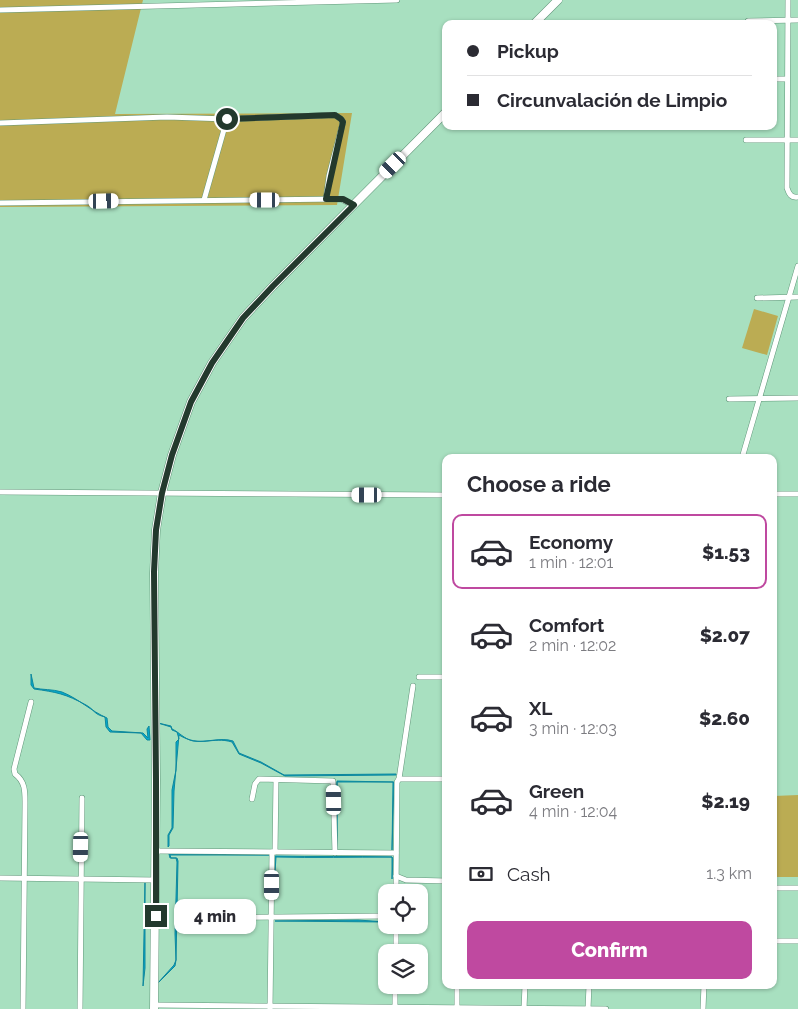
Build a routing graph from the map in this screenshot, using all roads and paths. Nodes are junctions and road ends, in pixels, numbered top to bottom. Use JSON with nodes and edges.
{"nodes":[{"id":1,"x":397,"y":0,"type":"edge"},
{"id":2,"x":558,"y":0,"type":"edge"},
{"id":3,"x":788,"y":0,"type":"edge"},
{"id":4,"x":0,"y":10,"type":"edge"},
{"id":5,"x":538,"y":20,"type":"edge"},
{"id":6,"x":777,"y":20,"type":"edge"},
{"id":7,"x":788,"y":20,"type":"junction"},
{"id":8,"x":798,"y":20,"type":"edge"},
{"id":9,"x":777,"y":79,"type":"edge"},
{"id":10,"x":787,"y":79,"type":"junction"},
{"id":11,"x":442,"y":116,"type":"edge"},
{"id":12,"x":227,"y":119,"type":"junction"},
{"id":13,"x":0,"y":123,"type":"edge"},
{"id":14,"x":746,"y":140,"type":"dead end"},
{"id":15,"x":788,"y":140,"type":"junction"},
{"id":16,"x":798,"y":140,"type":"edge"},
{"id":17,"x":796,"y":197,"type":"edge"},
{"id":18,"x":326,"y":199,"type":"junction"},
{"id":19,"x":204,"y":200,"type":"junction"},
{"id":20,"x":0,"y":203,"type":"edge"},
{"id":21,"x":354,"y":205,"type":"junction"},
{"id":22,"x":798,"y":266,"type":"edge"},
{"id":23,"x":757,"y":298,"type":"dead end"},
{"id":24,"x":789,"y":298,"type":"junction"},
{"id":25,"x":798,"y":298,"type":"edge"},
{"id":26,"x":798,"y":398,"type":"edge"},
{"id":27,"x":730,"y":399,"type":"dead end"},
{"id":28,"x":760,"y":399,"type":"junction"},
{"id":29,"x":743,"y":454,"type":"edge"},
{"id":30,"x":0,"y":492,"type":"edge"},
{"id":31,"x":162,"y":493,"type":"junction"},
{"id":32,"x":798,"y":493,"type":"edge"},
{"id":33,"x":777,"y":494,"type":"edge"},
{"id":34,"x":442,"y":495,"type":"edge"},
{"id":35,"x":419,"y":677,"type":"dead end"},
{"id":36,"x":442,"y":677,"type":"edge"},
{"id":37,"x":413,"y":686,"type":"dead end"},
{"id":38,"x":31,"y":702,"type":"dead end"},
{"id":39,"x":399,"y":779,"type":"junction"},
{"id":40,"x":442,"y":779,"type":"edge"},
{"id":41,"x":276,"y":780,"type":"junction"},
{"id":42,"x":82,"y":798,"type":"dead end"},
{"id":43,"x":252,"y":799,"type":"dead end"},
{"id":44,"x":155,"y":851,"type":"junction"},
{"id":45,"x":274,"y":852,"type":"junction"},
{"id":46,"x":396,"y":853,"type":"junction"},
{"id":47,"x":335,"y":854,"type":"junction"},
{"id":48,"x":396,"y":876,"type":"junction"},
{"id":49,"x":0,"y":878,"type":"edge"},
{"id":50,"x":24,"y":878,"type":"junction"},
{"id":51,"x":81,"y":879,"type":"junction"},
{"id":52,"x":156,"y":880,"type":"junction"},
{"id":53,"x":442,"y":880,"type":"edge"},
{"id":54,"x":396,"y":884,"type":"edge"},
{"id":55,"x":777,"y":888,"type":"edge"},
{"id":56,"x":798,"y":888,"type":"edge"},
{"id":57,"x":378,"y":916,"type":"edge"},
{"id":58,"x":181,"y":918,"type":"dead end"},
{"id":59,"x":272,"y":918,"type":"junction"},
{"id":60,"x":777,"y":941,"type":"edge"},
{"id":61,"x":798,"y":941,"type":"edge"},
{"id":62,"x":457,"y":989,"type":"edge"},
{"id":63,"x":524,"y":989,"type":"edge"},
{"id":64,"x":588,"y":989,"type":"edge"},
{"id":65,"x":704,"y":989,"type":"edge"},
{"id":66,"x":395,"y":994,"type":"edge"},
{"id":67,"x":154,"y":1007,"type":"edge"},
{"id":68,"x":270,"y":1008,"type":"edge"},
{"id":69,"x":395,"y":1008,"type":"edge"},
{"id":70,"x":457,"y":1008,"type":"edge"},
{"id":71,"x":23,"y":1009,"type":"edge"},
{"id":72,"x":80,"y":1009,"type":"edge"},
{"id":73,"x":490,"y":1009,"type":"edge"},
{"id":74,"x":524,"y":1009,"type":"edge"},
{"id":75,"x":588,"y":1009,"type":"edge"},
{"id":76,"x":606,"y":1009,"type":"edge"},
{"id":77,"x":703,"y":1009,"type":"edge"}],
"edges":[{"from":1,"to":4,"type":"street"},
{"from":2,"to":5,"type":"highway"},
{"from":3,"to":7,"type":"street"},
{"from":6,"to":7,"type":"street"},
{"from":7,"to":8,"type":"street"},
{"from":7,"to":10,"type":"street"},
{"from":9,"to":10,"type":"street"},
{"from":10,"to":15,"type":"street"},
{"from":11,"to":21,"type":"highway"},
{"from":12,"to":13,"type":"street"},
{"from":12,"to":18,"type":"street"},
{"from":12,"to":19,"type":"street"},
{"from":14,"to":15,"type":"street"},
{"from":15,"to":16,"type":"street"},
{"from":15,"to":17,"type":"street"},
{"from":18,"to":19,"type":"street"},
{"from":18,"to":21,"type":"street"},
{"from":19,"to":20,"type":"street"},
{"from":21,"to":31,"type":"highway"},
{"from":22,"to":24,"type":"street"},
{"from":23,"to":24,"type":"street"},
{"from":24,"to":25,"type":"street"},
{"from":24,"to":28,"type":"street"},
{"from":26,"to":28,"type":"street"},
{"from":27,"to":28,"type":"street"},
{"from":28,"to":29,"type":"street"},
{"from":30,"to":31,"type":"street"},
{"from":31,"to":34,"type":"street"},
{"from":31,"to":44,"type":"highway"},
{"from":32,"to":33,"type":"street"},
{"from":35,"to":36,"type":"street"},
{"from":37,"to":39,"type":"street"},
{"from":38,"to":50,"type":"street"},
{"from":39,"to":40,"type":"street"},
{"from":39,"to":46,"type":"street"},
{"from":41,"to":43,"type":"street"},
{"from":41,"to":45,"type":"street"},
{"from":41,"to":47,"type":"street"},
{"from":42,"to":51,"type":"street"},
{"from":44,"to":45,"type":"street"},
{"from":44,"to":52,"type":"highway"},
{"from":45,"to":47,"type":"street"},
{"from":45,"to":59,"type":"street"},
{"from":46,"to":47,"type":"street"},
{"from":46,"to":48,"type":"street"},
{"from":48,"to":53,"type":"street"},
{"from":48,"to":54,"type":"street"},
{"from":49,"to":50,"type":"street"},
{"from":50,"to":51,"type":"street"},
{"from":50,"to":71,"type":"street"},
{"from":51,"to":52,"type":"street"},
{"from":51,"to":72,"type":"street"},
{"from":52,"to":67,"type":"highway"},
{"from":55,"to":56,"type":"street"},
{"from":57,"to":59,"type":"street"},
{"from":58,"to":59,"type":"street"},
{"from":59,"to":68,"type":"street"},
{"from":60,"to":61,"type":"street"},
{"from":62,"to":70,"type":"street"},
{"from":63,"to":74,"type":"street"},
{"from":64,"to":75,"type":"street"},
{"from":65,"to":77,"type":"street"},
{"from":66,"to":69,"type":"street"},
{"from":67,"to":68,"type":"street"},
{"from":68,"to":69,"type":"street"},
{"from":69,"to":70,"type":"street"},
{"from":70,"to":73,"type":"street"},
{"from":73,"to":74,"type":"street"},
{"from":74,"to":75,"type":"street"},
{"from":75,"to":76,"type":"street"}]}
